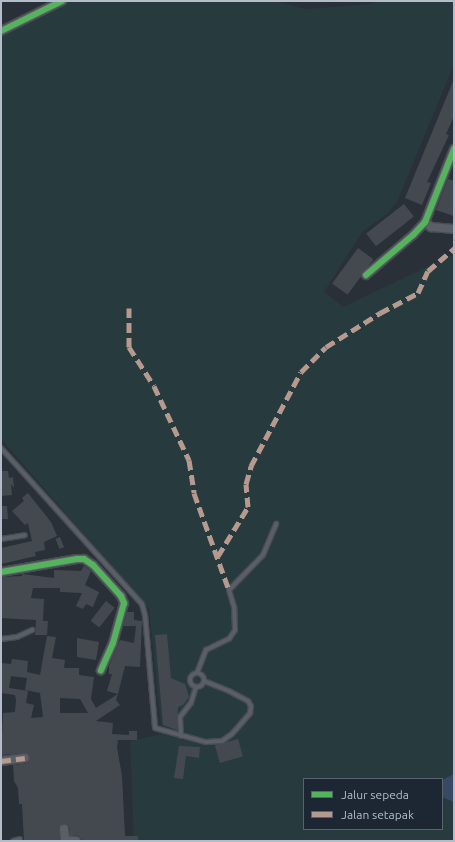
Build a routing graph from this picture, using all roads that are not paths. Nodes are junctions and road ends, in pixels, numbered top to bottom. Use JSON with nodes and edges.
{"nodes":[{"id":1,"x":62,"y":1,"type":"edge"},
{"id":2,"x":1,"y":31,"type":"edge"},
{"id":3,"x":454,"y":149,"type":"edge"},
{"id":4,"x":424,"y":222,"type":"junction"},
{"id":5,"x":454,"y":229,"type":"edge"},
{"id":6,"x":366,"y":275,"type":"dead end"},
{"id":7,"x":1,"y":448,"type":"edge"},
{"id":8,"x":276,"y":524,"type":"dead end"},
{"id":9,"x":25,"y":535,"type":"dead end"},
{"id":10,"x":1,"y":539,"type":"edge"},
{"id":11,"x":1,"y":572,"type":"edge"},
{"id":12,"x":32,"y":630,"type":"dead end"},
{"id":13,"x":1,"y":639,"type":"edge"},
{"id":14,"x":102,"y":670,"type":"dead end"},
{"id":15,"x":197,"y":674,"type":"junction"},
{"id":16,"x":204,"y":681,"type":"junction"},
{"id":17,"x":196,"y":687,"type":"junction"},
{"id":18,"x":181,"y":736,"type":"junction"},
{"id":19,"x":24,"y":758,"type":"dead end"},
{"id":20,"x":1,"y":761,"type":"edge"},
{"id":21,"x":64,"y":829,"type":"dead end"},
{"id":22,"x":20,"y":839,"type":"dead end"},
{"id":23,"x":13,"y":841,"type":"edge"},
{"id":24,"x":76,"y":841,"type":"edge"}],
"edges":[{"from":1,"to":2,"type":"street"},
{"from":3,"to":4,"type":"street"},
{"from":4,"to":5,"type":"street"},
{"from":4,"to":6,"type":"street"},
{"from":7,"to":18,"type":"lane"},
{"from":8,"to":15,"type":"lane"},
{"from":9,"to":10,"type":"lane"},
{"from":11,"to":14,"type":"street"},
{"from":12,"to":13,"type":"lane"},
{"from":15,"to":16,"type":"lane"},
{"from":15,"to":17,"type":"lane"},
{"from":16,"to":17,"type":"lane"},
{"from":16,"to":18,"type":"lane"},
{"from":17,"to":18,"type":"lane"},
{"from":19,"to":20,"type":"street"},
{"from":21,"to":24,"type":"street"},
{"from":22,"to":23,"type":"lane"}]}
